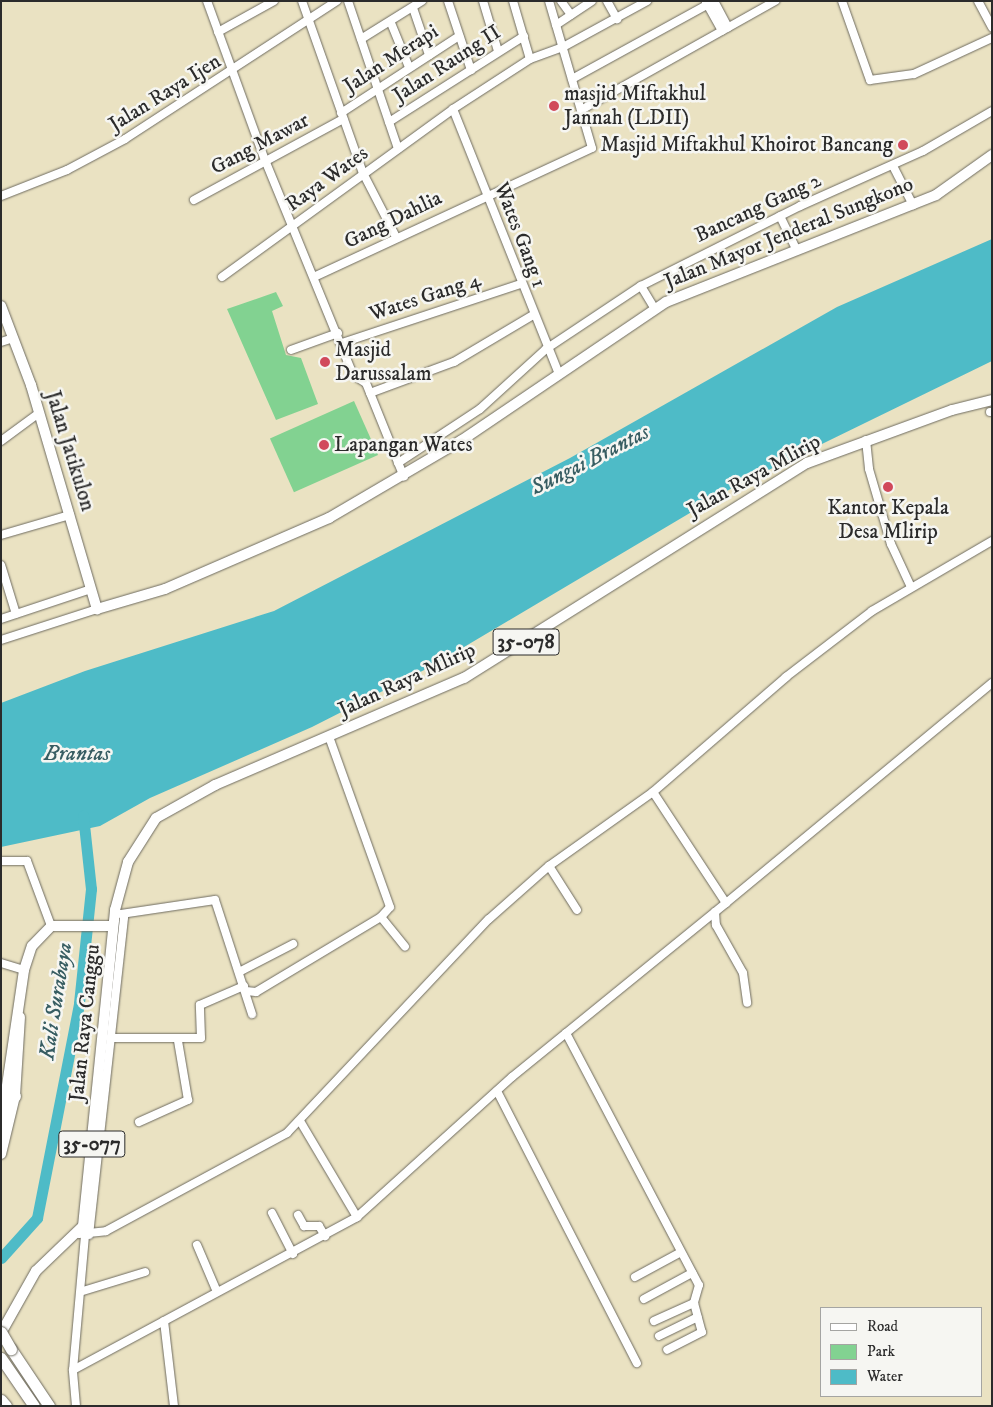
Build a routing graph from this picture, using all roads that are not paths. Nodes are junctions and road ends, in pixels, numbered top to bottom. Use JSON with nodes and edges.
{"nodes":[{"id":1,"x":207,"y":1,"type":"edge"},
{"id":2,"x":274,"y":1,"type":"edge"},
{"id":3,"x":302,"y":1,"type":"edge"},
{"id":4,"x":337,"y":1,"type":"edge"},
{"id":5,"x":348,"y":1,"type":"edge"},
{"id":6,"x":422,"y":1,"type":"edge"},
{"id":7,"x":448,"y":1,"type":"edge"},
{"id":8,"x":483,"y":1,"type":"edge"},
{"id":9,"x":512,"y":1,"type":"edge"},
{"id":10,"x":549,"y":1,"type":"edge"},
{"id":11,"x":560,"y":1,"type":"edge"},
{"id":12,"x":592,"y":1,"type":"edge"},
{"id":13,"x":607,"y":1,"type":"edge"},
{"id":14,"x":647,"y":1,"type":"edge"},
{"id":15,"x":775,"y":1,"type":"edge"},
{"id":16,"x":842,"y":1,"type":"edge"},
{"id":17,"x":978,"y":1,"type":"edge"},
{"id":18,"x":710,"y":2,"type":"edge"},
{"id":19,"x":413,"y":8,"type":"junction"},
{"id":20,"x":571,"y":15,"type":"junction"},
{"id":21,"x":617,"y":19,"type":"junction"},
{"id":22,"x":310,"y":22,"type":"junction"},
{"id":23,"x":391,"y":23,"type":"junction"},
{"id":24,"x":556,"y":25,"type":"junction"},
{"id":25,"x":992,"y":27,"type":"edge"},
{"id":26,"x":725,"y":29,"type":"junction"},
{"id":27,"x":218,"y":32,"type":"junction"},
{"id":28,"x":459,"y":36,"type":"junction"},
{"id":29,"x":524,"y":36,"type":"junction"},
{"id":30,"x":992,"y":38,"type":"edge"},
{"id":31,"x":361,"y":40,"type":"junction"},
{"id":32,"x":563,"y":47,"type":"junction"},
{"id":33,"x":498,"y":51,"type":"junction"},
{"id":34,"x":429,"y":55,"type":"junction"},
{"id":35,"x":530,"y":59,"type":"junction"},
{"id":36,"x":410,"y":68,"type":"junction"},
{"id":37,"x":471,"y":70,"type":"junction"},
{"id":38,"x":233,"y":71,"type":"junction"},
{"id":39,"x":572,"y":79,"type":"junction"},
{"id":40,"x":378,"y":87,"type":"junction"},
{"id":41,"x":453,"y":109,"type":"junction"},
{"id":42,"x":581,"y":110,"type":"junction"},
{"id":43,"x":992,"y":111,"type":"edge"},
{"id":44,"x":342,"y":116,"type":"junction"},
{"id":45,"x":389,"y":122,"type":"junction"},
{"id":46,"x":398,"y":149,"type":"junction"},
{"id":47,"x":992,"y":155,"type":"edge"},
{"id":48,"x":265,"y":160,"type":"junction"},
{"id":49,"x":893,"y":166,"type":"junction"},
{"id":50,"x":362,"y":173,"type":"junction"},
{"id":51,"x":486,"y":195,"type":"junction"},
{"id":52,"x":1,"y":196,"type":"edge"},
{"id":53,"x":194,"y":200,"type":"dead end"},
{"id":54,"x":913,"y":206,"type":"junction"},
{"id":55,"x":780,"y":216,"type":"junction"},
{"id":56,"x":294,"y":225,"type":"junction"},
{"id":57,"x":396,"y":237,"type":"junction"},
{"id":58,"x":796,"y":249,"type":"junction"},
{"id":59,"x":316,"y":276,"type":"junction"},
{"id":60,"x":222,"y":277,"type":"dead end"},
{"id":61,"x":520,"y":284,"type":"junction"},
{"id":62,"x":641,"y":286,"type":"junction"},
{"id":63,"x":1,"y":306,"type":"edge"},
{"id":64,"x":654,"y":308,"type":"junction"},
{"id":65,"x":533,"y":316,"type":"junction"},
{"id":66,"x":338,"y":333,"type":"junction"},
{"id":67,"x":13,"y":338,"type":"junction"},
{"id":68,"x":1,"y":342,"type":"edge"},
{"id":69,"x":342,"y":343,"type":"junction"},
{"id":70,"x":546,"y":349,"type":"junction"},
{"id":71,"x":291,"y":350,"type":"dead end"},
{"id":72,"x":558,"y":372,"type":"junction"},
{"id":73,"x":370,"y":393,"type":"junction"},
{"id":74,"x":992,"y":400,"type":"edge"},
{"id":75,"x":480,"y":409,"type":"junction"},
{"id":76,"x":39,"y":413,"type":"junction"},
{"id":77,"x":489,"y":421,"type":"junction"},
{"id":78,"x":866,"y":440,"type":"junction"},
{"id":79,"x":1,"y":441,"type":"edge"},
{"id":80,"x":398,"y":463,"type":"junction"},
{"id":81,"x":404,"y":477,"type":"junction"},
{"id":82,"x":70,"y":515,"type":"junction"},
{"id":83,"x":1,"y":535,"type":"edge"},
{"id":84,"x":992,"y":541,"type":"edge"},
{"id":85,"x":1,"y":564,"type":"edge"},
{"id":86,"x":911,"y":587,"type":"junction"},
{"id":87,"x":91,"y":589,"type":"junction"},
{"id":88,"x":98,"y":609,"type":"junction"},
{"id":89,"x":16,"y":614,"type":"junction"},
{"id":90,"x":1,"y":619,"type":"edge"},
{"id":91,"x":1,"y":640,"type":"edge"},
{"id":92,"x":992,"y":684,"type":"edge"},
{"id":93,"x":329,"y":738,"type":"junction"},
{"id":94,"x":653,"y":792,"type":"junction"},
{"id":95,"x":1,"y":861,"type":"edge"},
{"id":96,"x":549,"y":866,"type":"junction"},
{"id":97,"x":726,"y":902,"type":"junction"},
{"id":98,"x":115,"y":910,"type":"junction"},
{"id":99,"x":576,"y":910,"type":"dead end"},
{"id":100,"x":715,"y":912,"type":"junction"},
{"id":101,"x":124,"y":916,"type":"junction"},
{"id":102,"x":381,"y":916,"type":"junction"},
{"id":103,"x":56,"y":925,"type":"junction"},
{"id":104,"x":112,"y":926,"type":"junction"},
{"id":105,"x":293,"y":944,"type":"dead end"},
{"id":106,"x":405,"y":947,"type":"dead end"},
{"id":107,"x":1,"y":963,"type":"edge"},
{"id":108,"x":24,"y":970,"type":"junction"},
{"id":109,"x":239,"y":972,"type":"junction"},
{"id":110,"x":245,"y":988,"type":"junction"},
{"id":111,"x":747,"y":1003,"type":"dead end"},
{"id":112,"x":252,"y":1014,"type":"dead end"},
{"id":113,"x":566,"y":1033,"type":"junction"},
{"id":114,"x":111,"y":1038,"type":"junction"},
{"id":115,"x":178,"y":1040,"type":"junction"},
{"id":116,"x":497,"y":1091,"type":"junction"},
{"id":117,"x":7,"y":1096,"type":"edge"},
{"id":118,"x":300,"y":1121,"type":"junction"},
{"id":119,"x":139,"y":1122,"type":"dead end"},
{"id":120,"x":1,"y":1126,"type":"edge"},
{"id":121,"x":1,"y":1154,"type":"edge"},
{"id":122,"x":272,"y":1212,"type":"dead end"},
{"id":123,"x":298,"y":1215,"type":"dead end"},
{"id":124,"x":357,"y":1217,"type":"junction"},
{"id":125,"x":84,"y":1235,"type":"junction"},
{"id":126,"x":325,"y":1236,"type":"junction"},
{"id":127,"x":197,"y":1245,"type":"dead end"},
{"id":128,"x":681,"y":1252,"type":"junction"},
{"id":129,"x":293,"y":1254,"type":"junction"},
{"id":130,"x":145,"y":1272,"type":"dead end"},
{"id":131,"x":692,"y":1273,"type":"junction"},
{"id":132,"x":635,"y":1277,"type":"dead end"},
{"id":133,"x":83,"y":1292,"type":"junction"},
{"id":134,"x":217,"y":1292,"type":"junction"},
{"id":135,"x":644,"y":1299,"type":"dead end"},
{"id":136,"x":694,"y":1303,"type":"junction"},
{"id":137,"x":698,"y":1317,"type":"junction"},
{"id":138,"x":164,"y":1321,"type":"junction"},
{"id":139,"x":654,"y":1321,"type":"dead end"},
{"id":140,"x":1,"y":1333,"type":"edge"},
{"id":141,"x":659,"y":1336,"type":"dead end"},
{"id":142,"x":667,"y":1350,"type":"dead end"},
{"id":143,"x":4,"y":1363,"type":"edge"},
{"id":144,"x":637,"y":1363,"type":"dead end"},
{"id":145,"x":73,"y":1370,"type":"junction"},
{"id":146,"x":1,"y":1400,"type":"edge"},
{"id":147,"x":6,"y":1406,"type":"edge"},
{"id":148,"x":34,"y":1406,"type":"edge"},
{"id":149,"x":49,"y":1406,"type":"edge"},
{"id":150,"x":76,"y":1406,"type":"edge"},
{"id":151,"x":174,"y":1406,"type":"edge"}],
"edges":[{"from":1,"to":27,"type":"street"},
{"from":2,"to":27,"type":"street"},
{"from":3,"to":22,"type":"street"},
{"from":4,"to":22,"type":"street","name":"Jalan Raya Ijen"},
{"from":5,"to":31,"type":"street"},
{"from":6,"to":19,"type":"street"},
{"from":7,"to":28,"type":"street"},
{"from":8,"to":33,"type":"street"},
{"from":9,"to":29,"type":"street"},
{"from":10,"to":24,"type":"street"},
{"from":11,"to":20,"type":"street"},
{"from":12,"to":20,"type":"street"},
{"from":13,"to":21,"type":"street"},
{"from":14,"to":21,"type":"street","name":"Raya Wates"},
{"from":15,"to":26,"type":"street"},
{"from":16,"to":30,"type":"street"},
{"from":17,"to":25,"type":"street"},
{"from":18,"to":26,"type":"street"},
{"from":18,"to":39,"type":"street"},
{"from":19,"to":23,"type":"street"},
{"from":19,"to":34,"type":"street"},
{"from":20,"to":24,"type":"street"},
{"from":21,"to":32,"type":"street","name":"Raya Wates"},
{"from":22,"to":38,"type":"street","name":"Jalan Raya Ijen"},
{"from":22,"to":44,"type":"street"},
{"from":23,"to":31,"type":"street"},
{"from":23,"to":36,"type":"street"},
{"from":24,"to":32,"type":"street"},
{"from":26,"to":42,"type":"street"},
{"from":27,"to":38,"type":"street"},
{"from":28,"to":34,"type":"street","name":"Jalan Merapi"},
{"from":28,"to":37,"type":"street"},
{"from":29,"to":33,"type":"street","name":"Jalan Raung II"},
{"from":29,"to":35,"type":"street"},
{"from":31,"to":40,"type":"street"},
{"from":32,"to":35,"type":"street","name":"Raya Wates"},
{"from":32,"to":39,"type":"street"},
{"from":33,"to":37,"type":"street","name":"Jalan Raung II"},
{"from":34,"to":36,"type":"street","name":"Jalan Merapi"},
{"from":35,"to":41,"type":"street","name":"Raya Wates"},
{"from":36,"to":40,"type":"street","name":"Jalan Merapi"},
{"from":37,"to":45,"type":"street","name":"Jalan Raung II"},
{"from":38,"to":48,"type":"street"},
{"from":38,"to":52,"type":"street","name":"Jalan Raya Ijen"},
{"from":39,"to":42,"type":"street"},
{"from":40,"to":44,"type":"street","name":"Jalan Merapi"},
{"from":40,"to":45,"type":"street"},
{"from":41,"to":46,"type":"street","name":"Raya Wates"},
{"from":41,"to":51,"type":"street","name":"Wates Gang 1"},
{"from":42,"to":51,"type":"street","name":"Gang Dahlia"},
{"from":43,"to":49,"type":"street","name":"Bancang Gang 2"},
{"from":44,"to":48,"type":"street","name":"Gang Mawar"},
{"from":44,"to":50,"type":"street"},
{"from":45,"to":46,"type":"street"},
{"from":46,"to":50,"type":"street","name":"Raya Wates"},
{"from":47,"to":54,"type":"main road","name":"Jalan Mayor Jenderal Sungkono"},
{"from":48,"to":53,"type":"street","name":"Gang Mawar"},
{"from":48,"to":56,"type":"street"},
{"from":49,"to":54,"type":"street"},
{"from":49,"to":55,"type":"street","name":"Bancang Gang 2"},
{"from":50,"to":56,"type":"street","name":"Raya Wates"},
{"from":50,"to":57,"type":"street"},
{"from":51,"to":57,"type":"street","name":"Gang Dahlia"},
{"from":51,"to":61,"type":"street","name":"Wates Gang 1"},
{"from":54,"to":58,"type":"main road","name":"Jalan Mayor Jenderal Sungkono"},
{"from":55,"to":58,"type":"street"},
{"from":55,"to":62,"type":"street","name":"Bancang Gang 2"},
{"from":56,"to":59,"type":"street"},
{"from":56,"to":60,"type":"street","name":"Raya Wates"},
{"from":57,"to":59,"type":"street","name":"Gang Dahlia"},
{"from":58,"to":64,"type":"main road","name":"Jalan Mayor Jenderal Sungkono"},
{"from":59,"to":66,"type":"street"},
{"from":61,"to":65,"type":"street","name":"Wates Gang 1"},
{"from":61,"to":69,"type":"street","name":"Wates Gang 4"},
{"from":62,"to":64,"type":"street"},
{"from":62,"to":70,"type":"street","name":"Bancang Gang 2"},
{"from":63,"to":67,"type":"main road","name":"Jalan Jatikulon"},
{"from":64,"to":72,"type":"main road","name":"Jalan Mayor Jenderal Sungkono"},
{"from":65,"to":70,"type":"street","name":"Wates Gang 1"},
{"from":65,"to":73,"type":"street"},
{"from":66,"to":69,"type":"street"},
{"from":66,"to":71,"type":"street"},
{"from":67,"to":68,"type":"street"},
{"from":67,"to":76,"type":"main road","name":"Jalan Jatikulon"},
{"from":69,"to":73,"type":"street"},
{"from":70,"to":72,"type":"street","name":"Wates Gang 1"},
{"from":70,"to":75,"type":"street","name":"Bancang Gang 2"},
{"from":72,"to":77,"type":"main road","name":"Jalan Mayor Jenderal Sungkono"},
{"from":73,"to":80,"type":"street"},
{"from":74,"to":78,"type":"main road","name":"Jalan Raya Mlirip","number":"35-078"},
{"from":75,"to":77,"type":"street"},
{"from":75,"to":80,"type":"street","name":"Bancang Gang 2"},
{"from":76,"to":79,"type":"street"},
{"from":76,"to":82,"type":"main road","name":"Jalan Jatikulon"},
{"from":77,"to":81,"type":"main road","name":"Jalan Mayor Jenderal Sungkono"},
{"from":78,"to":86,"type":"street"},
{"from":78,"to":93,"type":"main road","name":"Jalan Raya Mlirip","number":"35-078"},
{"from":80,"to":81,"type":"street"},
{"from":81,"to":88,"type":"main road","name":"Jalan Mayor Jenderal Sungkono"},
{"from":82,"to":83,"type":"street"},
{"from":82,"to":87,"type":"main road","name":"Jalan Jatikulon"},
{"from":84,"to":86,"type":"street"},
{"from":85,"to":89,"type":"street"},
{"from":86,"to":94,"type":"street"},
{"from":87,"to":88,"type":"main road","name":"Jalan Jatikulon"},
{"from":87,"to":89,"type":"street"},
{"from":88,"to":91,"type":"street"},
{"from":89,"to":90,"type":"street"},
{"from":92,"to":97,"type":"street"},
{"from":93,"to":98,"type":"main road","name":"Jalan Raya Mlirip","number":"35-078"},
{"from":93,"to":102,"type":"street"},
{"from":94,"to":96,"type":"street"},
{"from":94,"to":97,"type":"street"},
{"from":95,"to":103,"type":"street"},
{"from":96,"to":99,"type":"street"},
{"from":96,"to":118,"type":"street"},
{"from":97,"to":100,"type":"street"},
{"from":98,"to":101,"type":"street"},
{"from":98,"to":104,"type":"main road","name":"Jalan Raya Mlirip","number":"35-078"},
{"from":100,"to":111,"type":"street"},
{"from":100,"to":113,"type":"street"},
{"from":101,"to":109,"type":"street"},
{"from":101,"to":114,"type":"street"},
{"from":102,"to":106,"type":"street"},
{"from":102,"to":110,"type":"street"},
{"from":103,"to":104,"type":"main road"},
{"from":103,"to":108,"type":"main road"},
{"from":104,"to":125,"type":"main road","name":"Jalan Raya Canggu","number":"35-077"},
{"from":105,"to":109,"type":"street"},
{"from":107,"to":108,"type":"street"},
{"from":108,"to":117,"type":"main road"},
{"from":109,"to":110,"type":"street"},
{"from":110,"to":112,"type":"street"},
{"from":110,"to":115,"type":"street"},
{"from":113,"to":116,"type":"street"},
{"from":113,"to":128,"type":"street"},
{"from":114,"to":115,"type":"street"},
{"from":114,"to":125,"type":"street"},
{"from":115,"to":119,"type":"street"},
{"from":116,"to":124,"type":"street"},
{"from":116,"to":144,"type":"street"},
{"from":117,"to":120,"type":"main road"},
{"from":117,"to":121,"type":"main road"},
{"from":118,"to":124,"type":"street"},
{"from":118,"to":125,"type":"street"},
{"from":122,"to":129,"type":"street"},
{"from":123,"to":126,"type":"street"},
{"from":124,"to":126,"type":"street"},
{"from":125,"to":133,"type":"street"},
{"from":125,"to":140,"type":"main road"},
{"from":126,"to":129,"type":"street"},
{"from":127,"to":134,"type":"street"},
{"from":128,"to":131,"type":"street"},
{"from":128,"to":132,"type":"street"},
{"from":129,"to":134,"type":"street"},
{"from":130,"to":133,"type":"street"},
{"from":131,"to":135,"type":"street"},
{"from":131,"to":136,"type":"street"},
{"from":133,"to":145,"type":"street"},
{"from":134,"to":138,"type":"street"},
{"from":136,"to":137,"type":"street"},
{"from":136,"to":139,"type":"street"},
{"from":137,"to":141,"type":"street"},
{"from":137,"to":142,"type":"street"},
{"from":138,"to":145,"type":"street"},
{"from":138,"to":151,"type":"street"},
{"from":140,"to":149,"type":"highway","bridge":true},
{"from":143,"to":148,"type":"highway"},
{"from":145,"to":150,"type":"street"},
{"from":146,"to":147,"type":"highway"}]}
